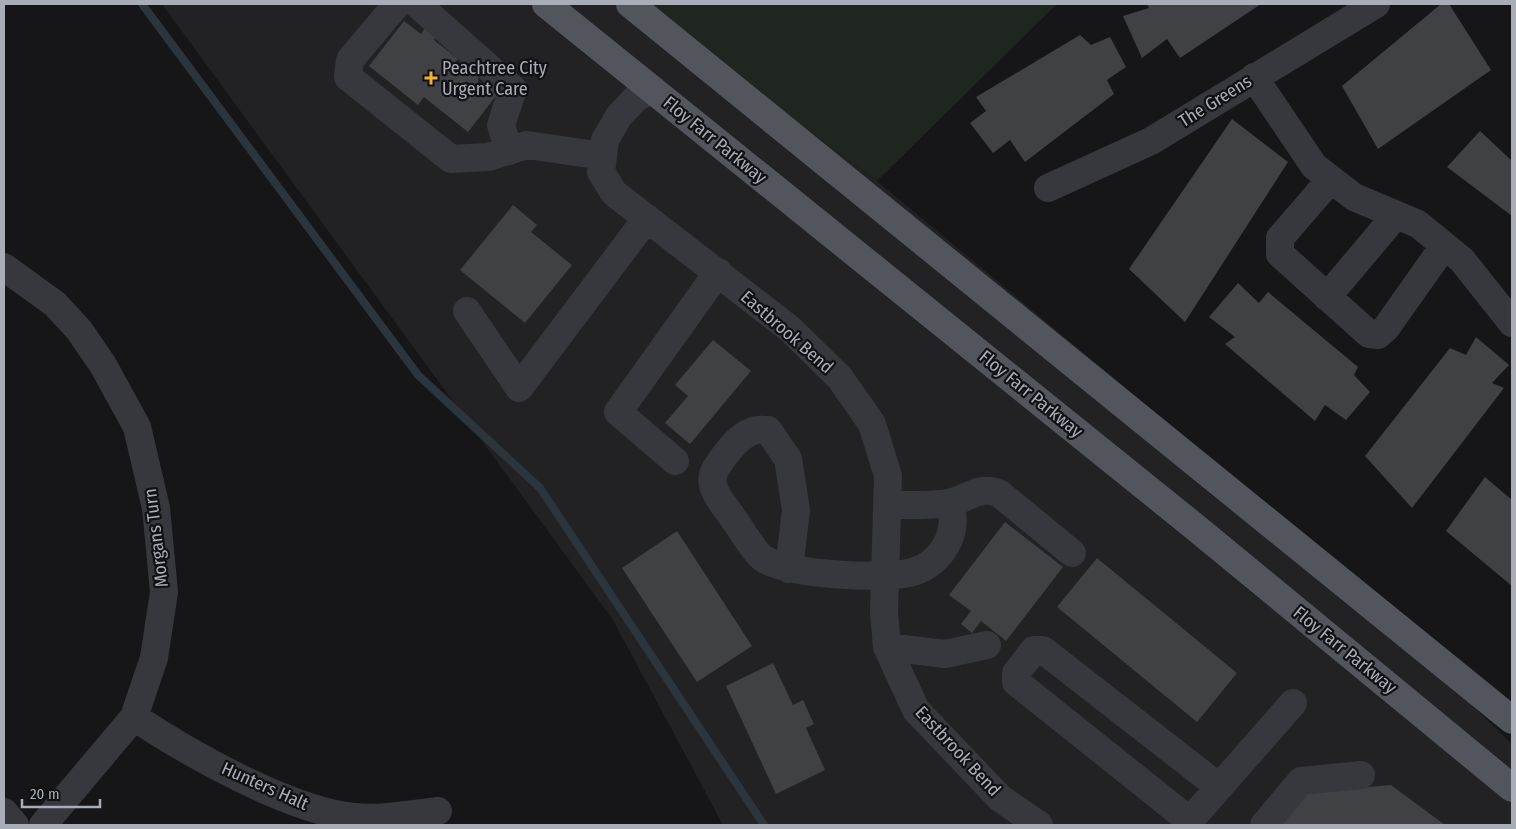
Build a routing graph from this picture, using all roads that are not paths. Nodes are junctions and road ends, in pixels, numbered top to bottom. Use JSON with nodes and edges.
{"nodes":[{"id":1,"x":397,"y":4,"type":"edge"},
{"id":2,"x":417,"y":4,"type":"edge"},
{"id":3,"x":546,"y":4,"type":"edge"},
{"id":4,"x":630,"y":4,"type":"edge"},
{"id":5,"x":1376,"y":4,"type":"edge"},
{"id":6,"x":1254,"y":77,"type":"junction"},
{"id":7,"x":652,"y":89,"type":"junction"},
{"id":8,"x":509,"y":151,"type":"junction"},
{"id":9,"x":603,"y":156,"type":"junction"},
{"id":10,"x":1331,"y":179,"type":"junction"},
{"id":11,"x":1048,"y":188,"type":"dead end"},
{"id":12,"x":1396,"y":215,"type":"junction"},
{"id":13,"x":647,"y":218,"type":"junction"},
{"id":14,"x":1444,"y":246,"type":"junction"},
{"id":15,"x":4,"y":266,"type":"edge"},
{"id":16,"x":718,"y":272,"type":"junction"},
{"id":17,"x":1327,"y":297,"type":"junction"},
{"id":18,"x":467,"y":311,"type":"dead end"},
{"id":19,"x":1512,"y":323,"type":"edge"},
{"id":20,"x":675,"y":461,"type":"dead end"},
{"id":21,"x":949,"y":503,"type":"junction"},
{"id":22,"x":888,"y":505,"type":"junction"},
{"id":23,"x":1072,"y":553,"type":"dead end"},
{"id":24,"x":789,"y":569,"type":"junction"},
{"id":25,"x":885,"y":576,"type":"junction"},
{"id":26,"x":987,"y":645,"type":"dead end"},
{"id":27,"x":886,"y":648,"type":"junction"},
{"id":28,"x":1293,"y":703,"type":"dead end"},
{"id":29,"x":134,"y":716,"type":"junction"},
{"id":30,"x":1512,"y":720,"type":"edge"},
{"id":31,"x":1361,"y":775,"type":"dead end"},
{"id":32,"x":1220,"y":787,"type":"junction"},
{"id":33,"x":1512,"y":788,"type":"edge"},
{"id":34,"x":438,"y":811,"type":"dead end"},
{"id":35,"x":4,"y":812,"type":"edge"},
{"id":36,"x":1188,"y":823,"type":"edge"},
{"id":37,"x":15,"y":825,"type":"edge"},
{"id":38,"x":43,"y":825,"type":"edge"},
{"id":39,"x":1039,"y":825,"type":"edge"},
{"id":40,"x":1264,"y":825,"type":"edge"}],
"edges":[{"from":1,"to":8,"type":"street"},
{"from":2,"to":8,"type":"street"},
{"from":3,"to":7,"type":"main road","name":"Floy Farr Parkway"},
{"from":4,"to":30,"type":"main road"},
{"from":5,"to":6,"type":"street","name":"The Greens"},
{"from":6,"to":10,"type":"street"},
{"from":6,"to":11,"type":"street","name":"The Greens"},
{"from":7,"to":9,"type":"street","name":"Eastbrook Bend"},
{"from":7,"to":33,"type":"main road","name":"Floy Farr Parkway"},
{"from":8,"to":9,"type":"street"},
{"from":9,"to":13,"type":"street","name":"Eastbrook Bend"},
{"from":10,"to":12,"type":"street"},
{"from":10,"to":17,"type":"street"},
{"from":12,"to":14,"type":"street"},
{"from":12,"to":17,"type":"street"},
{"from":13,"to":16,"type":"street","name":"Eastbrook Bend"},
{"from":13,"to":18,"type":"street"},
{"from":14,"to":17,"type":"street"},
{"from":14,"to":19,"type":"street"},
{"from":15,"to":29,"type":"street","name":"Morgans Turn"},
{"from":16,"to":20,"type":"street"},
{"from":16,"to":22,"type":"street","name":"Eastbrook Bend"},
{"from":21,"to":22,"type":"street"},
{"from":21,"to":23,"type":"street"},
{"from":21,"to":25,"type":"street"},
{"from":22,"to":25,"type":"street","name":"Eastbrook Bend"},
{"from":24,"to":24,"type":"street"},
{"from":24,"to":25,"type":"street"},
{"from":25,"to":27,"type":"street","name":"Eastbrook Bend"},
{"from":26,"to":27,"type":"street"},
{"from":27,"to":39,"type":"street","name":"Eastbrook Bend"},
{"from":28,"to":32,"type":"street"},
{"from":29,"to":34,"type":"street","name":"Hunters Halt"},
{"from":29,"to":38,"type":"street","name":"Morgans Turn"},
{"from":31,"to":40,"type":"street"},
{"from":32,"to":36,"type":"street"},
{"from":32,"to":36,"type":"street"},
{"from":35,"to":37,"type":"street"}]}
